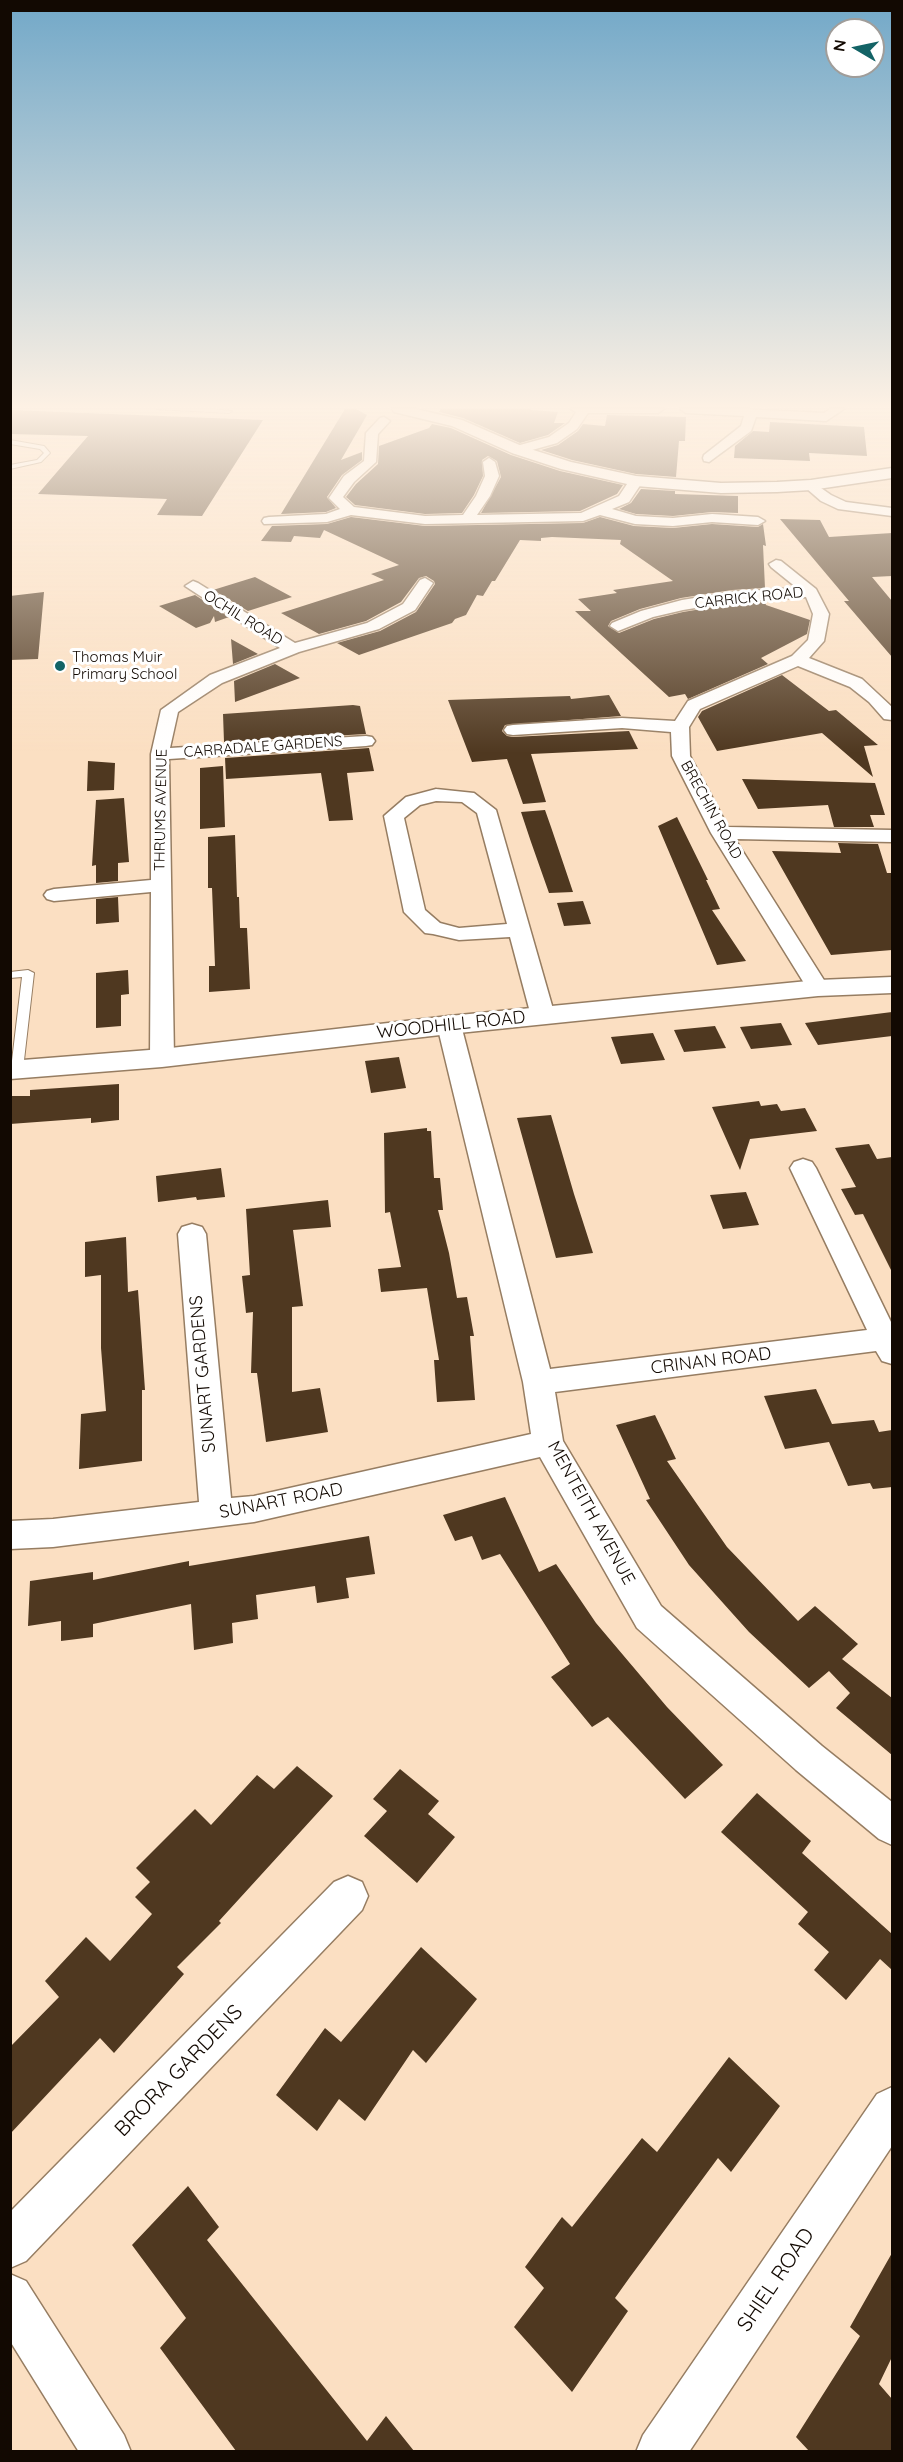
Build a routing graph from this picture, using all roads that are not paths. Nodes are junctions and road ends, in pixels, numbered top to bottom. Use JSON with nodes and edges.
{"nodes":[{"id":1,"x":776,"y":564,"type":"dead end"},
{"id":2,"x":425,"y":584,"type":"dead end"},
{"id":3,"x":193,"y":586,"type":"dead end"},
{"id":4,"x":811,"y":592,"type":"junction"},
{"id":5,"x":618,"y":626,"type":"dead end"},
{"id":6,"x":293,"y":649,"type":"junction"},
{"id":7,"x":798,"y":660,"type":"junction"},
{"id":8,"x":890,"y":715,"type":"dead end"},
{"id":9,"x":680,"y":727,"type":"junction"},
{"id":10,"x":513,"y":730,"type":"dead end"},
{"id":11,"x":366,"y":741,"type":"dead end"},
{"id":12,"x":160,"y":754,"type":"junction"},
{"id":13,"x":722,"y":833,"type":"junction"},
{"id":14,"x":892,"y":836,"type":"edge"},
{"id":15,"x":160,"y":885,"type":"junction"},
{"id":16,"x":54,"y":895,"type":"dead end"},
{"id":17,"x":519,"y":930,"type":"junction"},
{"id":18,"x":10,"y":975,"type":"edge"},
{"id":19,"x":892,"y":986,"type":"edge"},
{"id":20,"x":818,"y":988,"type":"junction"},
{"id":21,"x":543,"y":1016,"type":"junction"},
{"id":22,"x":449,"y":1024,"type":"junction"},
{"id":23,"x":162,"y":1058,"type":"junction"},
{"id":24,"x":14,"y":1070,"type":"edge"},
{"id":25,"x":803,"y":1168,"type":"dead end"},
{"id":26,"x":192,"y":1234,"type":"dead end"},
{"id":27,"x":888,"y":1347,"type":"edge"},
{"id":28,"x":538,"y":1382,"type":"junction"},
{"id":29,"x":548,"y":1443,"type":"junction"},
{"id":30,"x":216,"y":1514,"type":"junction"},
{"id":31,"x":10,"y":1535,"type":"edge"},
{"id":32,"x":892,"y":1826,"type":"edge"},
{"id":33,"x":348,"y":1896,"type":"dead end"},
{"id":34,"x":892,"y":2109,"type":"edge"},
{"id":35,"x":10,"y":2245,"type":"edge"},
{"id":36,"x":10,"y":2297,"type":"edge"},
{"id":37,"x":107,"y":2451,"type":"edge"},
{"id":38,"x":660,"y":2451,"type":"edge"}],
"edges":[{"from":1,"to":4,"type":"street"},
{"from":2,"to":6,"type":"street","name":"THRUMS AVENUE"},
{"from":3,"to":6,"type":"street","name":"OCHIL ROAD"},
{"from":4,"to":5,"type":"street","name":"CARRICK ROAD"},
{"from":4,"to":7,"type":"street"},
{"from":6,"to":12,"type":"street","name":"THRUMS AVENUE"},
{"from":7,"to":8,"type":"street"},
{"from":7,"to":9,"type":"street"},
{"from":9,"to":10,"type":"street"},
{"from":9,"to":13,"type":"street","name":"BRECHIN ROAD"},
{"from":11,"to":12,"type":"street","name":"CARRADALE GARDENS"},
{"from":12,"to":15,"type":"street","name":"THRUMS AVENUE"},
{"from":13,"to":14,"type":"street"},
{"from":13,"to":20,"type":"street","name":"BRECHIN ROAD"},
{"from":15,"to":16,"type":"street"},
{"from":15,"to":23,"type":"street","name":"THRUMS AVENUE"},
{"from":17,"to":17,"type":"street"},
{"from":17,"to":21,"type":"street"},
{"from":18,"to":24,"type":"lane"},
{"from":19,"to":20,"type":"street","name":"WOODHILL ROAD"},
{"from":20,"to":21,"type":"street","name":"WOODHILL ROAD"},
{"from":21,"to":22,"type":"street","name":"WOODHILL ROAD"},
{"from":22,"to":23,"type":"street","name":"WOODHILL ROAD"},
{"from":22,"to":28,"type":"street","name":"MENTEITH AVENUE"},
{"from":23,"to":24,"type":"street","name":"WOODHILL ROAD"},
{"from":25,"to":27,"type":"street"},
{"from":26,"to":30,"type":"street","name":"SUNART GARDENS"},
{"from":27,"to":28,"type":"street","name":"CRINAN ROAD"},
{"from":28,"to":29,"type":"street","name":"MENTEITH AVENUE"},
{"from":29,"to":30,"type":"street","name":"SUNART ROAD"},
{"from":29,"to":32,"type":"street","name":"MENTEITH AVENUE"},
{"from":30,"to":31,"type":"street","name":"SUNART ROAD"},
{"from":33,"to":35,"type":"street","name":"BRORA GARDENS"},
{"from":34,"to":38,"type":"street","name":"SHIEL ROAD"},
{"from":36,"to":37,"type":"street"}]}
